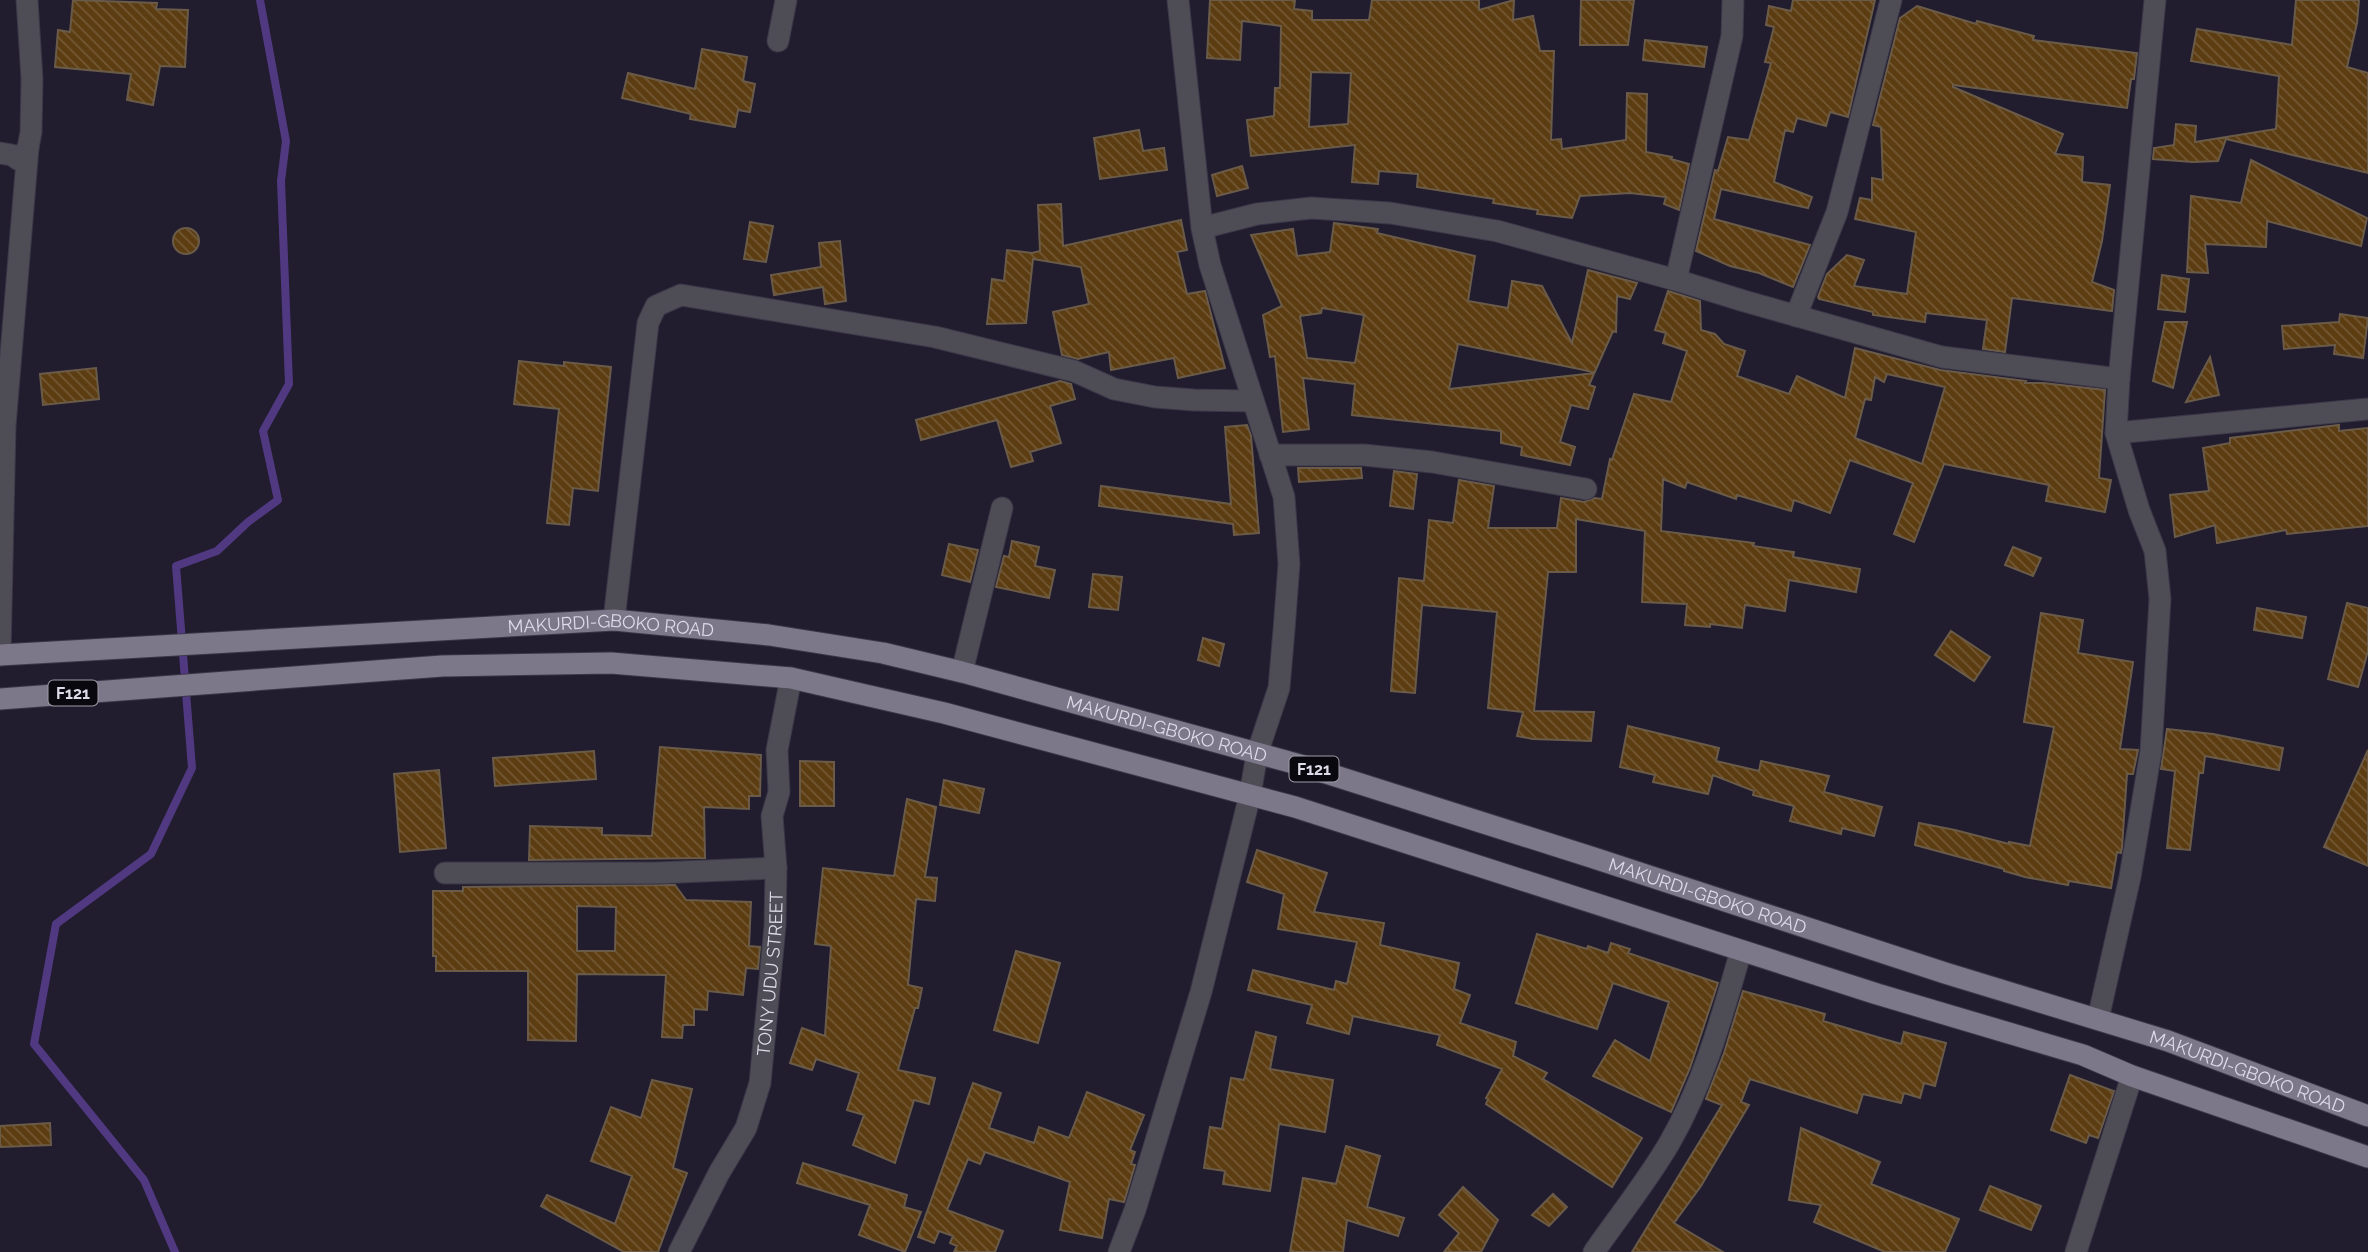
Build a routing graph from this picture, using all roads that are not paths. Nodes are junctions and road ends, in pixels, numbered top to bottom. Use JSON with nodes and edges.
{"nodes":[{"id":1,"x":27,"y":0,"type":"edge"},
{"id":2,"x":786,"y":0,"type":"edge"},
{"id":3,"x":1178,"y":0,"type":"edge"},
{"id":4,"x":1733,"y":0,"type":"edge"},
{"id":5,"x":1891,"y":0,"type":"edge"},
{"id":6,"x":2155,"y":0,"type":"edge"},
{"id":7,"x":778,"y":41,"type":"dead end"},
{"id":8,"x":28,"y":148,"type":"junction"},
{"id":9,"x":0,"y":153,"type":"edge"},
{"id":10,"x":1202,"y":228,"type":"junction"},
{"id":11,"x":1676,"y":280,"type":"junction"},
{"id":12,"x":1796,"y":316,"type":"junction"},
{"id":13,"x":2119,"y":379,"type":"junction"},
{"id":14,"x":1252,"y":401,"type":"junction"},
{"id":15,"x":2368,"y":409,"type":"edge"},
{"id":16,"x":2116,"y":433,"type":"junction"},
{"id":17,"x":1270,"y":455,"type":"junction"},
{"id":18,"x":1586,"y":489,"type":"dead end"},
{"id":19,"x":1002,"y":508,"type":"dead end"},
{"id":20,"x":614,"y":620,"type":"junction"},
{"id":21,"x":0,"y":655,"type":"edge"},
{"id":22,"x":962,"y":672,"type":"junction"},
{"id":23,"x":791,"y":678,"type":"junction"},
{"id":24,"x":0,"y":699,"type":"edge"},
{"id":25,"x":1257,"y":754,"type":"junction"},
{"id":26,"x":1250,"y":795,"type":"junction"},
{"id":27,"x":776,"y":868,"type":"junction"},
{"id":28,"x":445,"y":873,"type":"dead end"},
{"id":29,"x":1741,"y":951,"type":"junction"},
{"id":30,"x":2098,"y":1019,"type":"junction"},
{"id":31,"x":2132,"y":1076,"type":"junction"},
{"id":32,"x":2368,"y":1116,"type":"edge"},
{"id":33,"x":2368,"y":1157,"type":"edge"},
{"id":34,"x":679,"y":1252,"type":"edge"},
{"id":35,"x":1119,"y":1252,"type":"edge"},
{"id":36,"x":1594,"y":1252,"type":"edge"},
{"id":37,"x":2076,"y":1252,"type":"edge"}],
"edges":[{"from":1,"to":8,"type":"street"},
{"from":2,"to":7,"type":"street"},
{"from":3,"to":10,"type":"street"},
{"from":4,"to":11,"type":"street"},
{"from":5,"to":12,"type":"street"},
{"from":6,"to":13,"type":"street"},
{"from":8,"to":9,"type":"street"},
{"from":8,"to":21,"type":"street"},
{"from":10,"to":11,"type":"street"},
{"from":10,"to":14,"type":"street"},
{"from":11,"to":12,"type":"street"},
{"from":12,"to":13,"type":"street"},
{"from":13,"to":16,"type":"street"},
{"from":14,"to":17,"type":"street"},
{"from":14,"to":20,"type":"street"},
{"from":15,"to":16,"type":"street"},
{"from":16,"to":30,"type":"street"},
{"from":17,"to":18,"type":"street"},
{"from":17,"to":25,"type":"street"},
{"from":19,"to":22,"type":"street"},
{"from":20,"to":21,"type":"main road","name":"MAKURDI-GBOKO ROAD","number":"F121"},
{"from":20,"to":22,"type":"main road","name":"MAKURDI-GBOKO ROAD","number":"F121"},
{"from":22,"to":25,"type":"main road","name":"MAKURDI-GBOKO ROAD","number":"F121"},
{"from":23,"to":24,"type":"main road","number":"F121"},
{"from":23,"to":26,"type":"main road","number":"F121"},
{"from":23,"to":27,"type":"street","name":"TONY UDU STREET"},
{"from":25,"to":26,"type":"street"},
{"from":25,"to":30,"type":"main road","name":"MAKURDI-GBOKO ROAD","number":"F121"},
{"from":26,"to":29,"type":"main road","number":"F121"},
{"from":26,"to":35,"type":"street"},
{"from":27,"to":28,"type":"street"},
{"from":27,"to":34,"type":"street","name":"TONY UDU STREET"},
{"from":29,"to":31,"type":"main road","number":"F121"},
{"from":29,"to":36,"type":"street"},
{"from":30,"to":32,"type":"main road","name":"MAKURDI-GBOKO ROAD","number":"F121"},
{"from":31,"to":33,"type":"main road","number":"F121"},
{"from":31,"to":37,"type":"street"}]}
